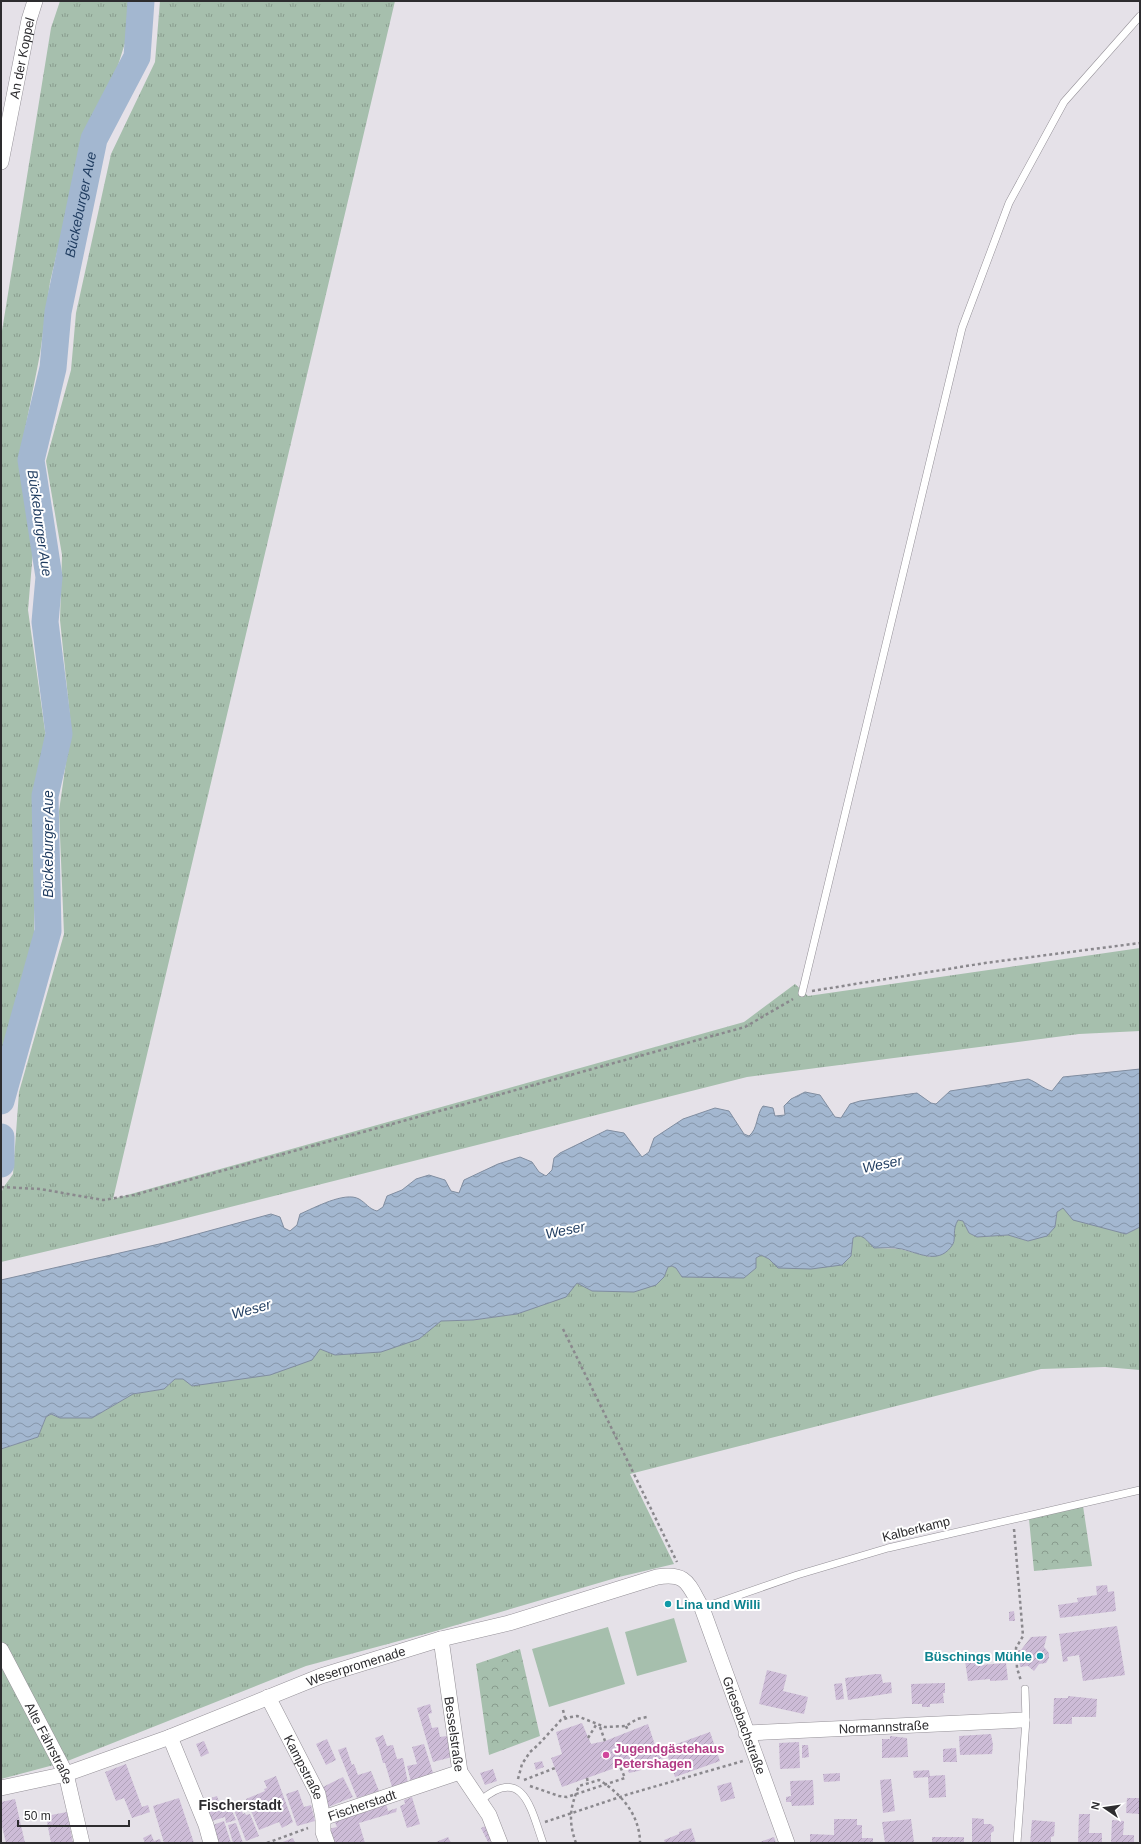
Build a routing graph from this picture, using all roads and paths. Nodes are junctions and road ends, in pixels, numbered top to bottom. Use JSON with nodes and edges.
{"nodes":[{"id":1,"x":35,"y":1,"type":"edge"},
{"id":2,"x":1140,"y":16,"type":"edge"},
{"id":3,"x":1,"y":162,"type":"edge"},
{"id":4,"x":1140,"y":943,"type":"edge"},
{"id":5,"x":802,"y":993,"type":"junction"},
{"id":6,"x":2,"y":1188,"type":"edge"},
{"id":7,"x":563,"y":1329,"type":"dead end"},
{"id":8,"x":1140,"y":1490,"type":"edge"},
{"id":9,"x":1014,"y":1518,"type":"junction"},
{"id":10,"x":682,"y":1578,"type":"junction"},
{"id":11,"x":702,"y":1608,"type":"junction"},
{"id":12,"x":441,"y":1639,"type":"junction"},
{"id":13,"x":1,"y":1650,"type":"edge"},
{"id":14,"x":1025,"y":1688,"type":"joint"},
{"id":15,"x":268,"y":1697,"type":"junction"},
{"id":16,"x":563,"y":1710,"type":"dead end"},
{"id":17,"x":647,"y":1717,"type":"dead end"},
{"id":18,"x":565,"y":1718,"type":"junction"},
{"id":19,"x":1022,"y":1720,"type":"dead end"},
{"id":20,"x":596,"y":1724,"type":"junction"},
{"id":21,"x":600,"y":1726,"type":"junction"},
{"id":22,"x":626,"y":1726,"type":"junction"},
{"id":23,"x":628,"y":1731,"type":"dead end"},
{"id":24,"x":746,"y":1733,"type":"junction"},
{"id":25,"x":170,"y":1737,"type":"junction"},
{"id":26,"x":588,"y":1738,"type":"dead end"},
{"id":27,"x":605,"y":1741,"type":"dead end"},
{"id":28,"x":755,"y":1758,"type":"junction"},
{"id":29,"x":620,"y":1766,"type":"dead end"},
{"id":30,"x":555,"y":1768,"type":"dead end"},
{"id":31,"x":460,"y":1772,"type":"junction"},
{"id":32,"x":66,"y":1774,"type":"junction"},
{"id":33,"x":587,"y":1778,"type":"dead end"},
{"id":34,"x":524,"y":1780,"type":"junction"},
{"id":35,"x":517,"y":1781,"type":"junction"},
{"id":36,"x":588,"y":1783,"type":"junction"},
{"id":37,"x":606,"y":1784,"type":"junction"},
{"id":38,"x":510,"y":1787,"type":"junction"},
{"id":39,"x":1,"y":1788,"type":"edge"},
{"id":40,"x":575,"y":1794,"type":"junction"},
{"id":41,"x":621,"y":1797,"type":"junction"},
{"id":42,"x":480,"y":1801,"type":"junction"},
{"id":43,"x":570,"y":1814,"type":"junction"},
{"id":44,"x":322,"y":1818,"type":"junction"},
{"id":45,"x":537,"y":1824,"type":"junction"},
{"id":46,"x":82,"y":1843,"type":"edge"},
{"id":47,"x":211,"y":1843,"type":"edge"},
{"id":48,"x":267,"y":1843,"type":"edge"},
{"id":49,"x":326,"y":1843,"type":"edge"},
{"id":50,"x":500,"y":1843,"type":"edge"},
{"id":51,"x":543,"y":1843,"type":"edge"},
{"id":52,"x":576,"y":1843,"type":"edge"},
{"id":53,"x":640,"y":1843,"type":"edge"},
{"id":54,"x":787,"y":1843,"type":"edge"},
{"id":55,"x":1017,"y":1843,"type":"edge"}],
"edges":[{"from":1,"to":3,"type":"street","name":"An der Koppel"},
{"from":2,"to":5,"type":"lane"},
{"from":4,"to":5,"type":"path"},
{"from":5,"to":6,"type":"path"},
{"from":7,"to":10,"type":"path"},
{"from":8,"to":9,"type":"lane","name":"Kalberkamp"},
{"from":9,"to":11,"type":"lane","name":"Kalberkamp"},
{"from":9,"to":14,"type":"path"},
{"from":10,"to":11,"type":"street"},
{"from":10,"to":12,"type":"street","name":"Weserpromenade"},
{"from":11,"to":24,"type":"street","name":"Griesebachstraße"},
{"from":12,"to":15,"type":"street","name":"Weserpromenade"},
{"from":12,"to":31,"type":"street","name":"Besselstraße"},
{"from":13,"to":32,"type":"street","name":"Alte Fährstraße"},
{"from":14,"to":55,"type":"lane"},
{"from":15,"to":25,"type":"street","name":"Weserpromenade"},
{"from":15,"to":44,"type":"street","name":"Kampstraße"},
{"from":16,"to":18,"type":"path"},
{"from":17,"to":22,"type":"path"},
{"from":18,"to":20,"type":"path"},
{"from":18,"to":35,"type":"path"},
{"from":19,"to":24,"type":"street","name":"Normannstraße"},
{"from":20,"to":21,"type":"path"},
{"from":20,"to":26,"type":"path"},
{"from":21,"to":22,"type":"path"},
{"from":21,"to":27,"type":"path"},
{"from":22,"to":23,"type":"path"},
{"from":24,"to":28,"type":"street","name":"Griesebachstraße"},
{"from":25,"to":32,"type":"street","name":"Weserpromenade"},
{"from":25,"to":47,"type":"street"},
{"from":28,"to":41,"type":"path"},
{"from":28,"to":54,"type":"street","name":"Griesebachstraße"},
{"from":29,"to":37,"type":"path"},
{"from":30,"to":34,"type":"path"},
{"from":31,"to":42,"type":"street","name":"Besselstraße"},
{"from":31,"to":44,"type":"street","name":"Fischerstadt"},
{"from":32,"to":39,"type":"street","name":"Weserpromenade"},
{"from":32,"to":46,"type":"street","name":"Alte Fährstraße"},
{"from":33,"to":36,"type":"path"},
{"from":34,"to":35,"type":"path"},
{"from":34,"to":40,"type":"path"},
{"from":35,"to":38,"type":"path"},
{"from":36,"to":37,"type":"path"},
{"from":36,"to":40,"type":"path"},
{"from":37,"to":40,"type":"path"},
{"from":37,"to":41,"type":"path"},
{"from":38,"to":42,"type":"lane"},
{"from":38,"to":45,"type":"lane"},
{"from":40,"to":43,"type":"path"},
{"from":41,"to":43,"type":"path"},
{"from":41,"to":53,"type":"path"},
{"from":42,"to":50,"type":"street","name":"Besselstraße"},
{"from":43,"to":45,"type":"path"},
{"from":43,"to":52,"type":"path"},
{"from":44,"to":48,"type":"path","name":"Fischerstadt"},
{"from":44,"to":49,"type":"street","name":"Kampstraße"},
{"from":45,"to":51,"type":"lane"}]}
